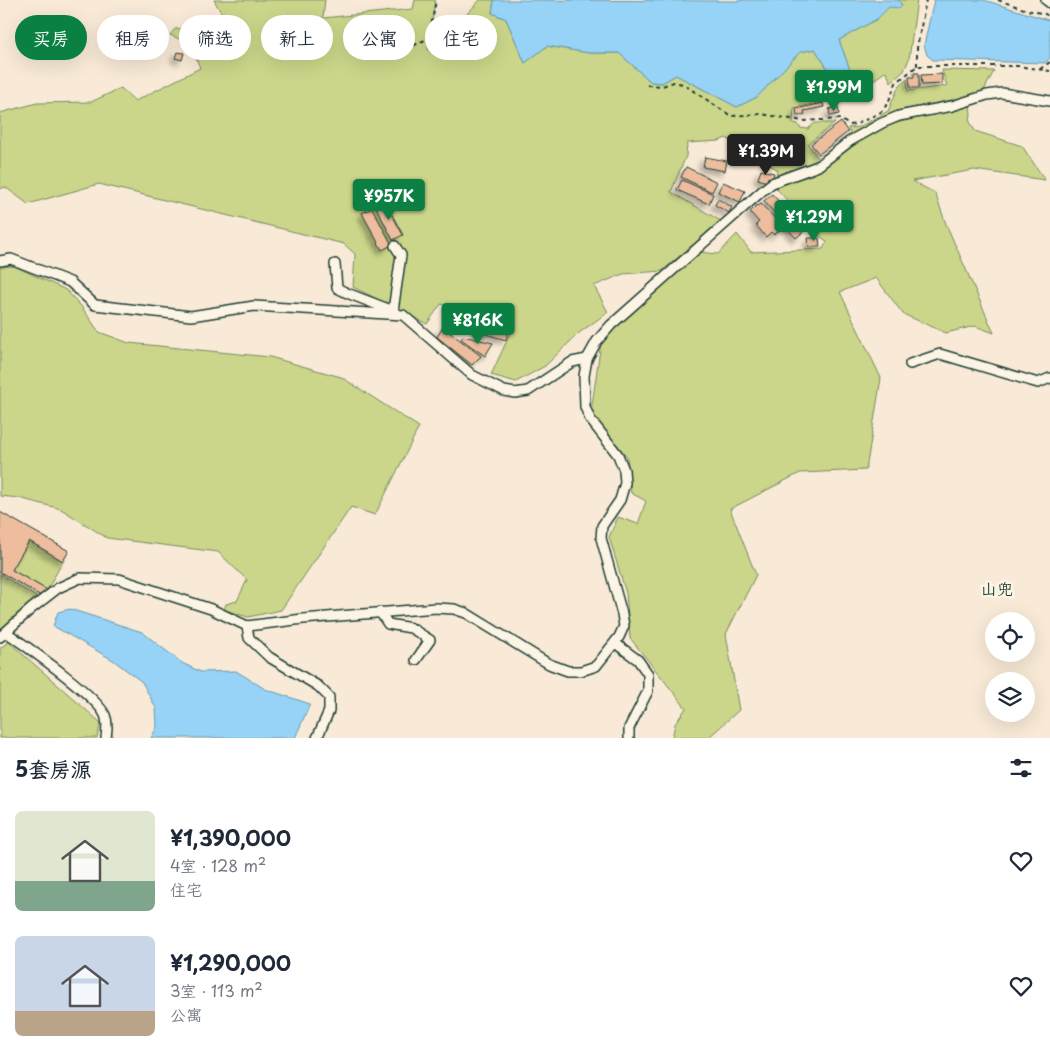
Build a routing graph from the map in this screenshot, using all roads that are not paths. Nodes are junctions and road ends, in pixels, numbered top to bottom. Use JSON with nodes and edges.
{"nodes":[{"id":1,"x":1046,"y":0,"type":"edge"},
{"id":2,"x":1050,"y":2,"type":"edge"},
{"id":3,"x":1050,"y":101,"type":"edge"},
{"id":4,"x":395,"y":246,"type":"dead end"},
{"id":5,"x":0,"y":261,"type":"edge"},
{"id":6,"x":336,"y":264,"type":"dead end"},
{"id":7,"x":393,"y":310,"type":"junction"},
{"id":8,"x":403,"y":315,"type":"junction"},
{"id":9,"x":587,"y":359,"type":"junction"},
{"id":10,"x":910,"y":364,"type":"dead end"},
{"id":11,"x":1050,"y":378,"type":"edge"},
{"id":12,"x":380,"y":612,"type":"junction"},
{"id":13,"x":247,"y":626,"type":"junction"},
{"id":14,"x":3,"y":635,"type":"edge"},
{"id":15,"x":615,"y":643,"type":"junction"},
{"id":16,"x":416,"y":660,"type":"dead end"},
{"id":17,"x":106,"y":738,"type":"edge"},
{"id":18,"x":317,"y":738,"type":"edge"},
{"id":19,"x":629,"y":738,"type":"edge"}],
"edges":[{"from":1,"to":2,"type":"street"},
{"from":3,"to":9,"type":"street"},
{"from":4,"to":7,"type":"street"},
{"from":5,"to":8,"type":"street"},
{"from":6,"to":7,"type":"street"},
{"from":7,"to":8,"type":"street"},
{"from":8,"to":9,"type":"street"},
{"from":9,"to":15,"type":"street"},
{"from":10,"to":11,"type":"street"},
{"from":12,"to":13,"type":"street"},
{"from":12,"to":15,"type":"street"},
{"from":12,"to":16,"type":"street"},
{"from":13,"to":14,"type":"street"},
{"from":13,"to":18,"type":"street"},
{"from":14,"to":17,"type":"street"},
{"from":15,"to":19,"type":"street"}]}
